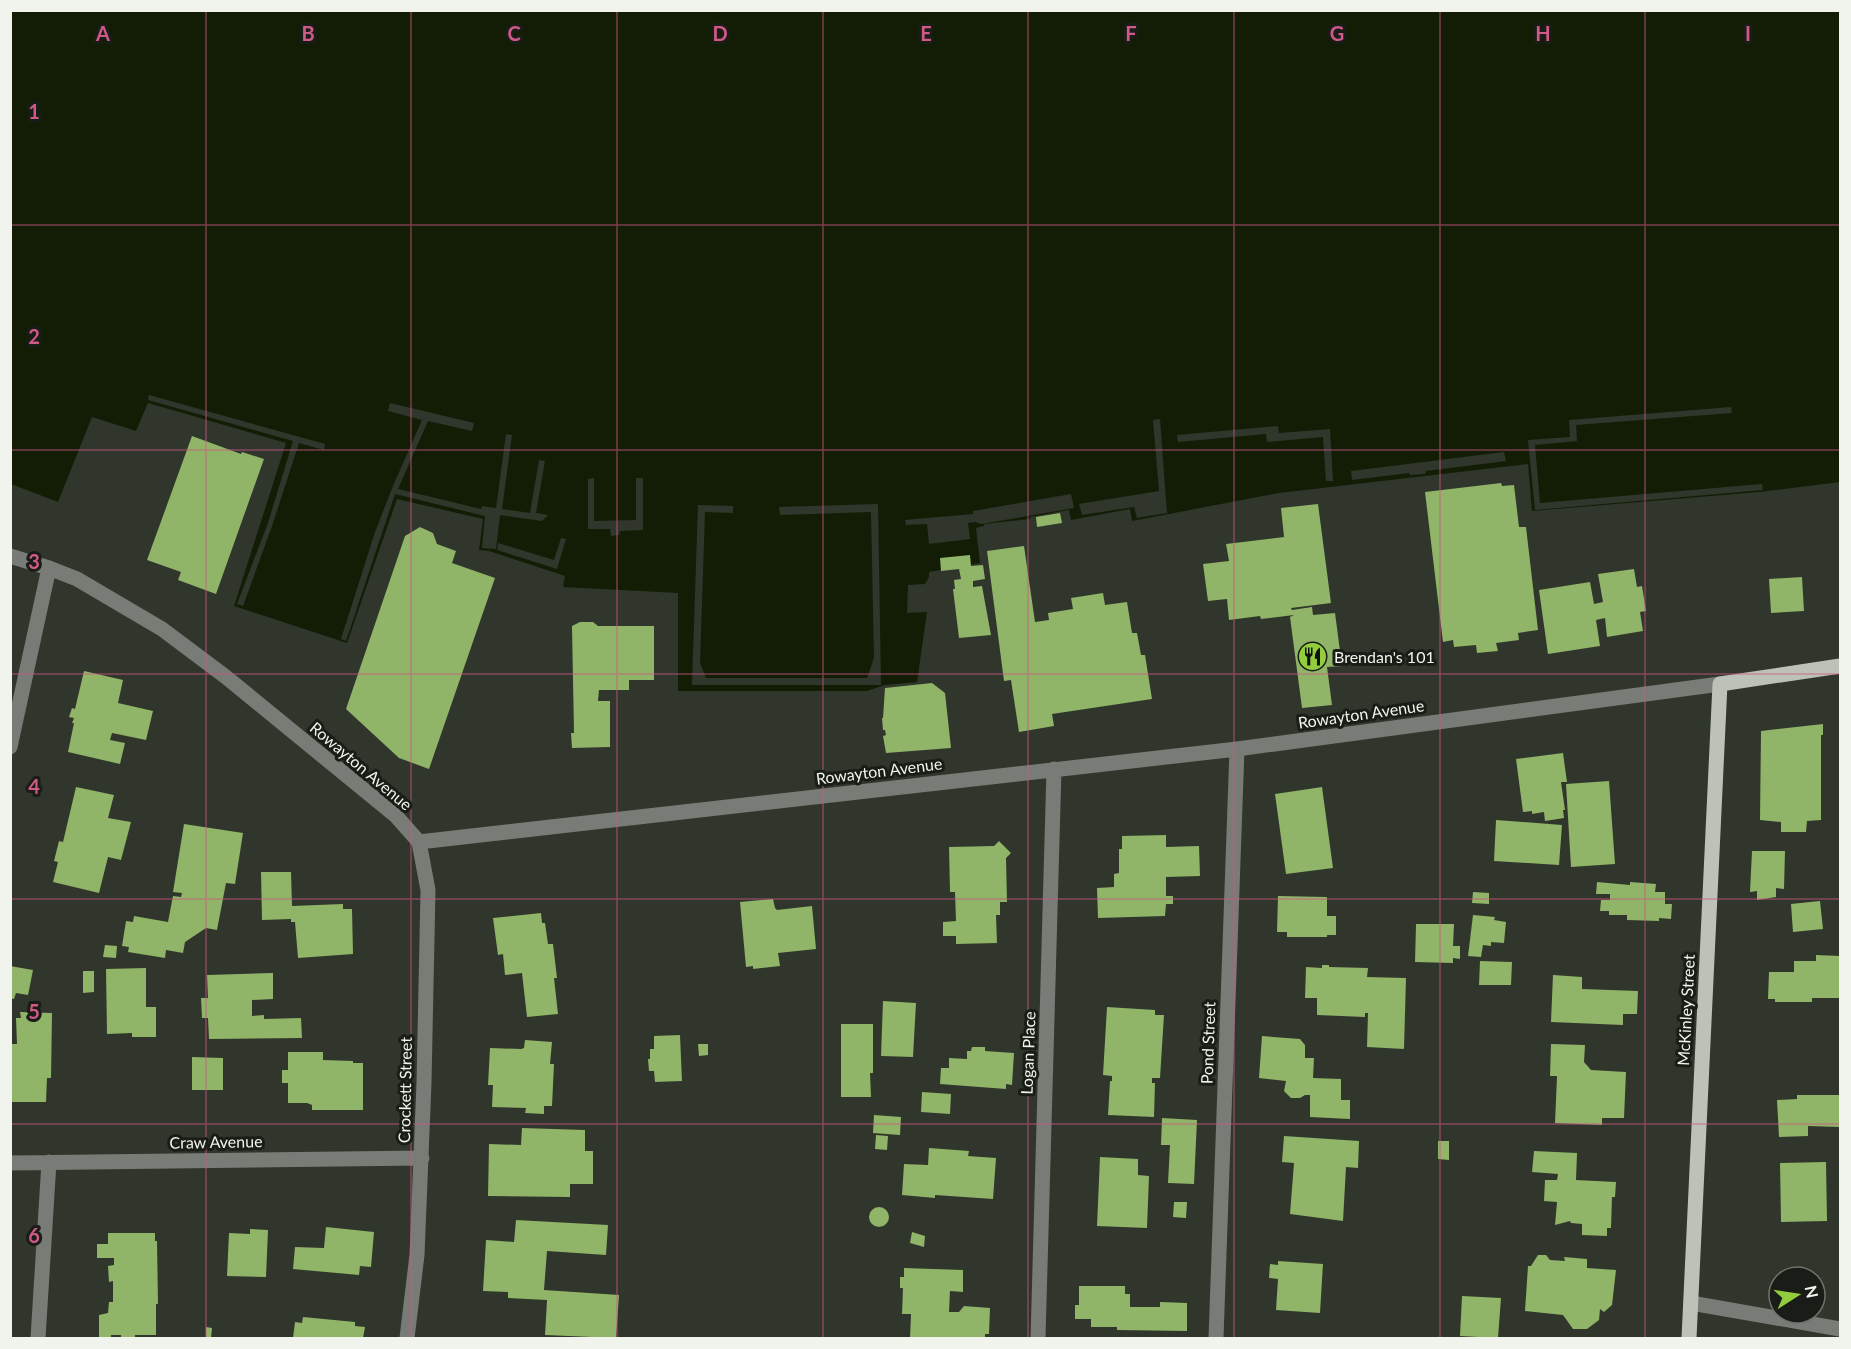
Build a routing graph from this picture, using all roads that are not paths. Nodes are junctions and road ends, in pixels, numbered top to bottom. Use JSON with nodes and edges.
{"nodes":[{"id":1,"x":10,"y":556,"type":"edge"},
{"id":2,"x":49,"y":568,"type":"junction"},
{"id":3,"x":1840,"y":666,"type":"edge"},
{"id":4,"x":1720,"y":684,"type":"junction"},
{"id":5,"x":10,"y":747,"type":"edge"},
{"id":6,"x":1237,"y":749,"type":"junction"},
{"id":7,"x":1054,"y":769,"type":"junction"},
{"id":8,"x":419,"y":842,"type":"junction"},
{"id":9,"x":422,"y":1158,"type":"junction"},
{"id":10,"x":10,"y":1162,"type":"edge"},
{"id":11,"x":48,"y":1162,"type":"junction"},
{"id":12,"x":1690,"y":1303,"type":"junction"},
{"id":13,"x":1840,"y":1329,"type":"edge"},
{"id":14,"x":38,"y":1338,"type":"edge"},
{"id":15,"x":407,"y":1338,"type":"edge"},
{"id":16,"x":1038,"y":1338,"type":"edge"},
{"id":17,"x":1216,"y":1338,"type":"edge"},
{"id":18,"x":1689,"y":1338,"type":"edge"}],
"edges":[{"from":1,"to":2,"type":"street","name":"Rowayton Avenue"},
{"from":2,"to":5,"type":"street"},
{"from":2,"to":8,"type":"street","name":"Rowayton Avenue"},
{"from":3,"to":4,"type":"main road","name":"Rowayton Avenue"},
{"from":4,"to":6,"type":"street","name":"Rowayton Avenue"},
{"from":4,"to":12,"type":"main road","name":"McKinley Street"},
{"from":6,"to":7,"type":"street","name":"Rowayton Avenue"},
{"from":6,"to":17,"type":"street","name":"Pond Street"},
{"from":7,"to":8,"type":"street","name":"Rowayton Avenue"},
{"from":7,"to":16,"type":"street","name":"Logan Place"},
{"from":8,"to":9,"type":"street","name":"Crockett Street"},
{"from":9,"to":11,"type":"street","name":"Craw Avenue"},
{"from":9,"to":15,"type":"street","name":"Crockett Street"},
{"from":10,"to":11,"type":"street","name":"Craw Avenue"},
{"from":11,"to":14,"type":"street"},
{"from":12,"to":13,"type":"street"},
{"from":12,"to":18,"type":"main road","name":"McKinley Street"}]}
